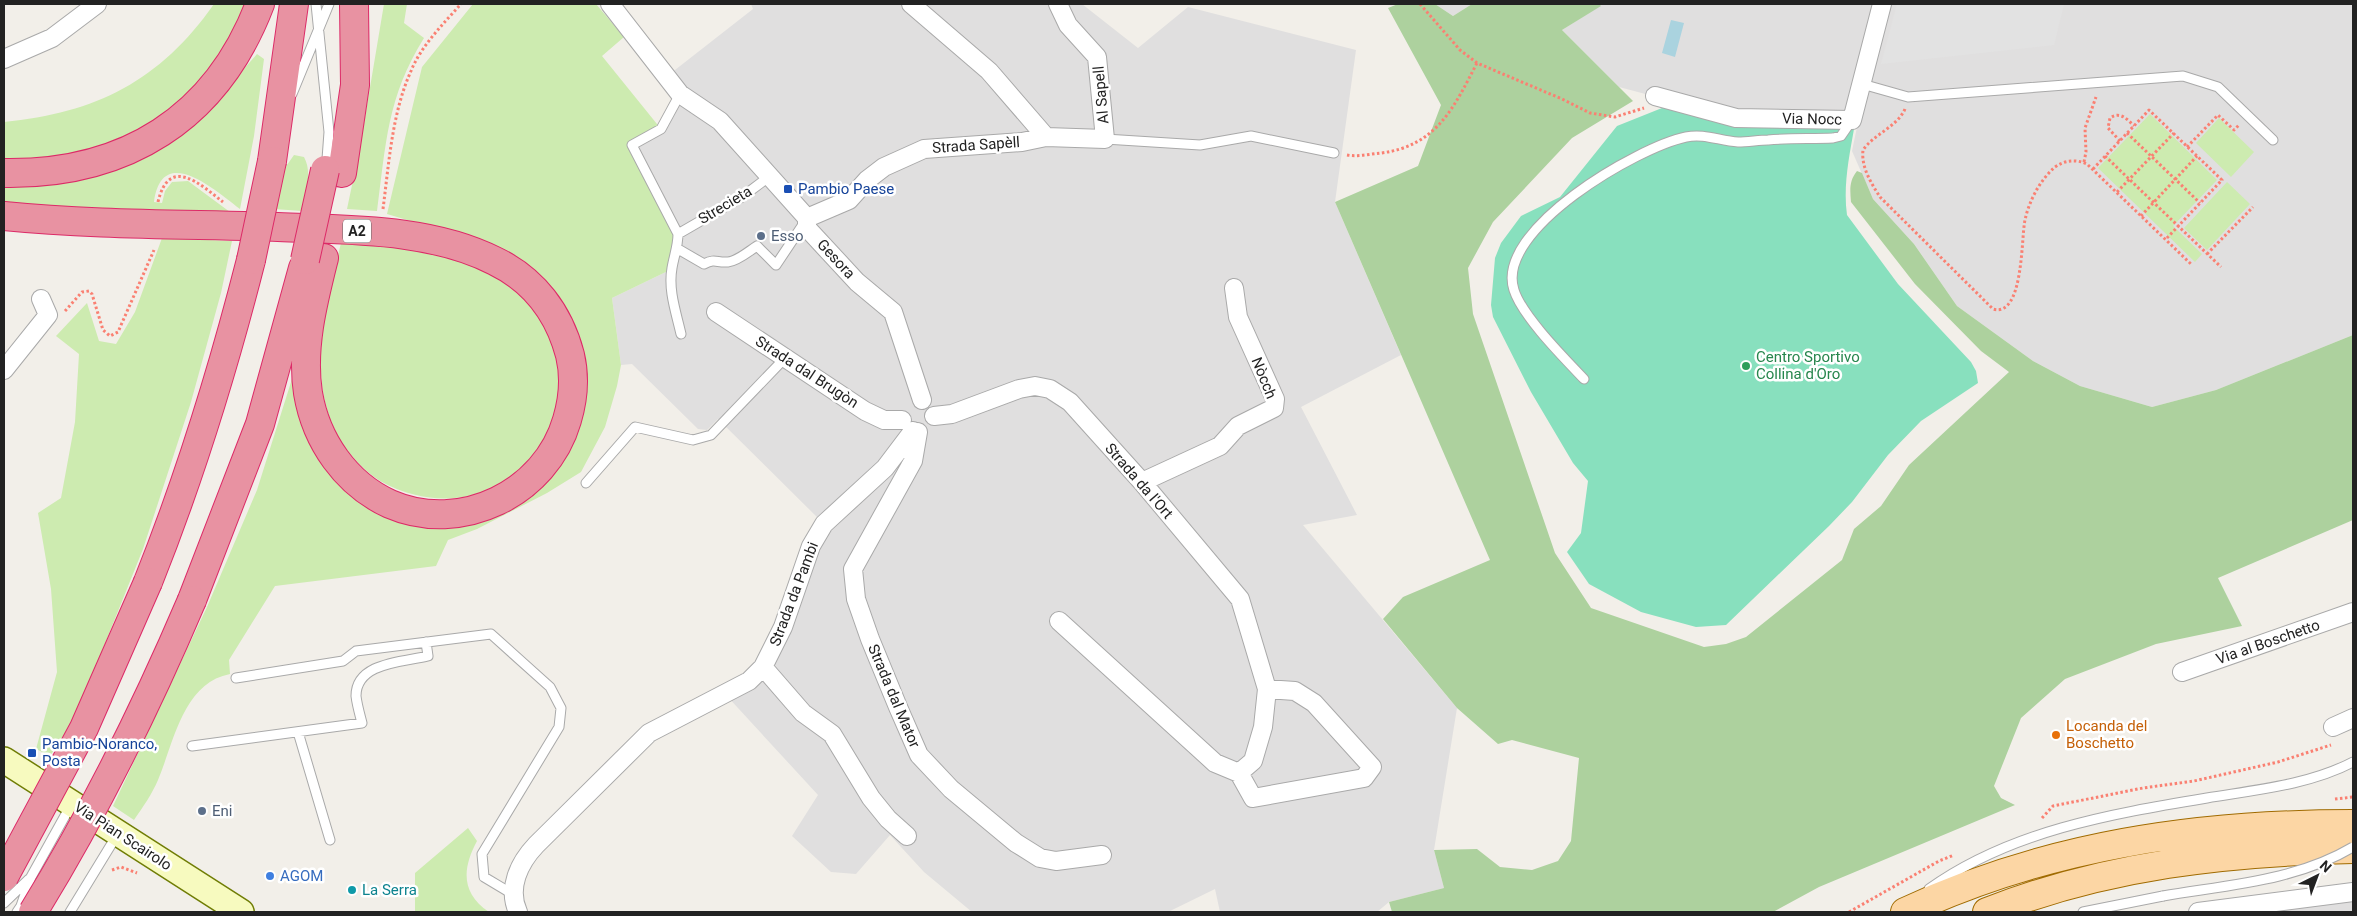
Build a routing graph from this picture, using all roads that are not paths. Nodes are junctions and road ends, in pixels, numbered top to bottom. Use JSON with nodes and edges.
{"nodes":[{"id":1,"x":97,"y":4,"type":"edge"},
{"id":2,"x":260,"y":4,"type":"edge"},
{"id":3,"x":294,"y":4,"type":"edge"},
{"id":4,"x":316,"y":4,"type":"edge"},
{"id":5,"x":330,"y":4,"type":"edge"},
{"id":6,"x":351,"y":4,"type":"edge"},
{"id":7,"x":354,"y":4,"type":"edge"},
{"id":8,"x":610,"y":4,"type":"edge"},
{"id":9,"x":911,"y":4,"type":"edge"},
{"id":10,"x":1058,"y":4,"type":"edge"},
{"id":11,"x":1882,"y":4,"type":"edge"},
{"id":12,"x":319,"y":30,"type":"junction"},
{"id":13,"x":4,"y":59,"type":"edge"},
{"id":14,"x":1862,"y":84,"type":"junction"},
{"id":15,"x":680,"y":94,"type":"junction"},
{"id":16,"x":1664,"y":98,"type":"road end"},
{"id":17,"x":1852,"y":120,"type":"junction"},
{"id":18,"x":1046,"y":137,"type":"junction"},
{"id":19,"x":1105,"y":139,"type":"junction"},
{"id":20,"x":2273,"y":140,"type":"dead end"},
{"id":21,"x":1334,"y":153,"type":"road end"},
{"id":22,"x":273,"y":156,"type":"junction"},
{"id":23,"x":331,"y":168,"type":"junction"},
{"id":24,"x":4,"y":173,"type":"edge"},
{"id":25,"x":770,"y":176,"type":"junction"},
{"id":26,"x":4,"y":216,"type":"edge"},
{"id":27,"x":807,"y":218,"type":"junction"},
{"id":28,"x":678,"y":234,"type":"junction"},
{"id":29,"x":678,"y":250,"type":"junction"},
{"id":30,"x":314,"y":259,"type":"junction"},
{"id":31,"x":1234,"y":288,"type":"dead end"},
{"id":32,"x":44,"y":307,"type":"road end"},
{"id":33,"x":716,"y":312,"type":"dead end"},
{"id":34,"x":681,"y":334,"type":"dead end"},
{"id":35,"x":785,"y":358,"type":"junction"},
{"id":36,"x":4,"y":370,"type":"edge"},
{"id":37,"x":1584,"y":379,"type":"dead end"},
{"id":38,"x":922,"y":400,"type":"junction"},
{"id":39,"x":934,"y":416,"type":"junction"},
{"id":40,"x":911,"y":428,"type":"junction"},
{"id":41,"x":1142,"y":482,"type":"junction"},
{"id":42,"x":586,"y":483,"type":"dead end"},
{"id":43,"x":2353,"y":612,"type":"edge"},
{"id":44,"x":1059,"y":621,"type":"dead end"},
{"id":45,"x":426,"y":642,"type":"junction"},
{"id":46,"x":763,"y":667,"type":"junction"},
{"id":47,"x":2182,"y":672,"type":"dead end"},
{"id":48,"x":236,"y":678,"type":"dead end"},
{"id":49,"x":1267,"y":689,"type":"junction"},
{"id":50,"x":2353,"y":718,"type":"edge"},
{"id":51,"x":298,"y":732,"type":"junction"},
{"id":52,"x":2336,"y":735,"type":"road end"},
{"id":53,"x":192,"y":746,"type":"dead end"},
{"id":54,"x":4,"y":760,"type":"edge"},
{"id":55,"x":2353,"y":762,"type":"edge"},
{"id":56,"x":1239,"y":773,"type":"junction"},
{"id":57,"x":72,"y":803,"type":"junction"},
{"id":58,"x":2353,"y":824,"type":"edge"},
{"id":59,"x":118,"y":833,"type":"junction"},
{"id":60,"x":907,"y":836,"type":"dead end"},
{"id":61,"x":330,"y":840,"type":"dead end"},
{"id":62,"x":2353,"y":848,"type":"edge"},
{"id":63,"x":1102,"y":855,"type":"dead end"},
{"id":64,"x":4,"y":877,"type":"edge"},
{"id":65,"x":31,"y":877,"type":"junction"},
{"id":66,"x":2353,"y":892,"type":"edge"},
{"id":67,"x":514,"y":895,"type":"junction"},
{"id":68,"x":4,"y":903,"type":"edge"},
{"id":69,"x":17,"y":912,"type":"edge"},
{"id":70,"x":33,"y":912,"type":"edge"},
{"id":71,"x":70,"y":912,"type":"edge"},
{"id":72,"x":241,"y":912,"type":"edge"},
{"id":73,"x":518,"y":912,"type":"edge"},
{"id":74,"x":1897,"y":912,"type":"edge"},
{"id":75,"x":1905,"y":912,"type":"edge"},
{"id":76,"x":1987,"y":912,"type":"edge"},
{"id":77,"x":2083,"y":912,"type":"edge"},
{"id":78,"x":2198,"y":912,"type":"edge"}],
"edges":[{"from":1,"to":13,"type":"street"},
{"from":2,"to":24,"type":"highway"},
{"from":3,"to":22,"type":"highway"},
{"from":4,"to":12,"type":"lane"},
{"from":5,"to":12,"type":"lane"},
{"from":6,"to":23,"type":"highway","number":"A2"},
{"from":7,"to":23,"type":"highway","number":"A2"},
{"from":8,"to":15,"type":"street","name":"Gesora"},
{"from":9,"to":18,"type":"street"},
{"from":10,"to":19,"type":"street","name":"Al Sapell"},
{"from":11,"to":14,"type":"street","name":"Via Nocc"},
{"from":12,"to":22,"type":"lane"},
{"from":12,"to":23,"type":"lane"},
{"from":14,"to":17,"type":"street","name":"Via Nocc"},
{"from":14,"to":20,"type":"lane"},
{"from":15,"to":25,"type":"street","name":"Gesora"},
{"from":15,"to":28,"type":"lane"},
{"from":16,"to":17,"type":"street","name":"Via Nocc"},
{"from":17,"to":37,"type":"lane"},
{"from":18,"to":19,"type":"street","name":"Strada Sapèll"},
{"from":18,"to":27,"type":"street","name":"Strada Sapèll"},
{"from":19,"to":21,"type":"lane"},
{"from":22,"to":64,"type":"highway","bridge":true},
{"from":23,"to":30,"type":"highway","number":"A2"},
{"from":25,"to":27,"type":"street","name":"Gesora"},
{"from":25,"to":28,"type":"lane","name":"Strecieta"},
{"from":26,"to":30,"type":"highway","number":"A2"},
{"from":27,"to":29,"type":"lane"},
{"from":27,"to":38,"type":"street","name":"Gesora"},
{"from":28,"to":29,"type":"lane"},
{"from":29,"to":34,"type":"lane"},
{"from":30,"to":70,"type":"highway","number":"A2","bridge":true},
{"from":31,"to":41,"type":"street","name":"Nòcch"},
{"from":32,"to":36,"type":"street"},
{"from":33,"to":35,"type":"street","name":"Strada dal Brugòn"},
{"from":35,"to":40,"type":"street","name":"Strada dal Brugòn"},
{"from":35,"to":42,"type":"lane"},
{"from":38,"to":39,"type":"street"},
{"from":38,"to":40,"type":"street"},
{"from":39,"to":40,"type":"street"},
{"from":39,"to":41,"type":"street","name":"Strada da l'Ort"},
{"from":40,"to":46,"type":"street","name":"Strada da Pambi"},
{"from":40,"to":63,"type":"street","name":"Strada dal Mator"},
{"from":41,"to":49,"type":"street","name":"Strada da l'Ort"},
{"from":43,"to":47,"type":"street","name":"Via al Boschetto"},
{"from":44,"to":56,"type":"street"},
{"from":45,"to":48,"type":"lane"},
{"from":45,"to":51,"type":"lane"},
{"from":45,"to":67,"type":"lane"},
{"from":46,"to":60,"type":"street"},
{"from":46,"to":67,"type":"street","name":"Strada da Pambi"},
{"from":49,"to":56,"type":"street","name":"Strada da l'Ort"},
{"from":49,"to":56,"type":"street"},
{"from":50,"to":52,"type":"street"},
{"from":51,"to":53,"type":"lane"},
{"from":51,"to":61,"type":"lane"},
{"from":54,"to":57,"type":"main road","name":"Via Pian Scairolo"},
{"from":55,"to":74,"type":"lane"},
{"from":57,"to":59,"type":"main road","name":"Via Pian Scairolo"},
{"from":57,"to":65,"type":"lane"},
{"from":58,"to":75,"type":"main road"},
{"from":59,"to":71,"type":"lane"},
{"from":59,"to":72,"type":"main road","name":"Via Pian Scairolo"},
{"from":62,"to":76,"type":"main road"},
{"from":62,"to":77,"type":"lane","bridge":true},
{"from":65,"to":68,"type":"lane"},
{"from":65,"to":69,"type":"lane"},
{"from":66,"to":78,"type":"street"},
{"from":67,"to":73,"type":"street","name":"Strada da Pambi"}]}
